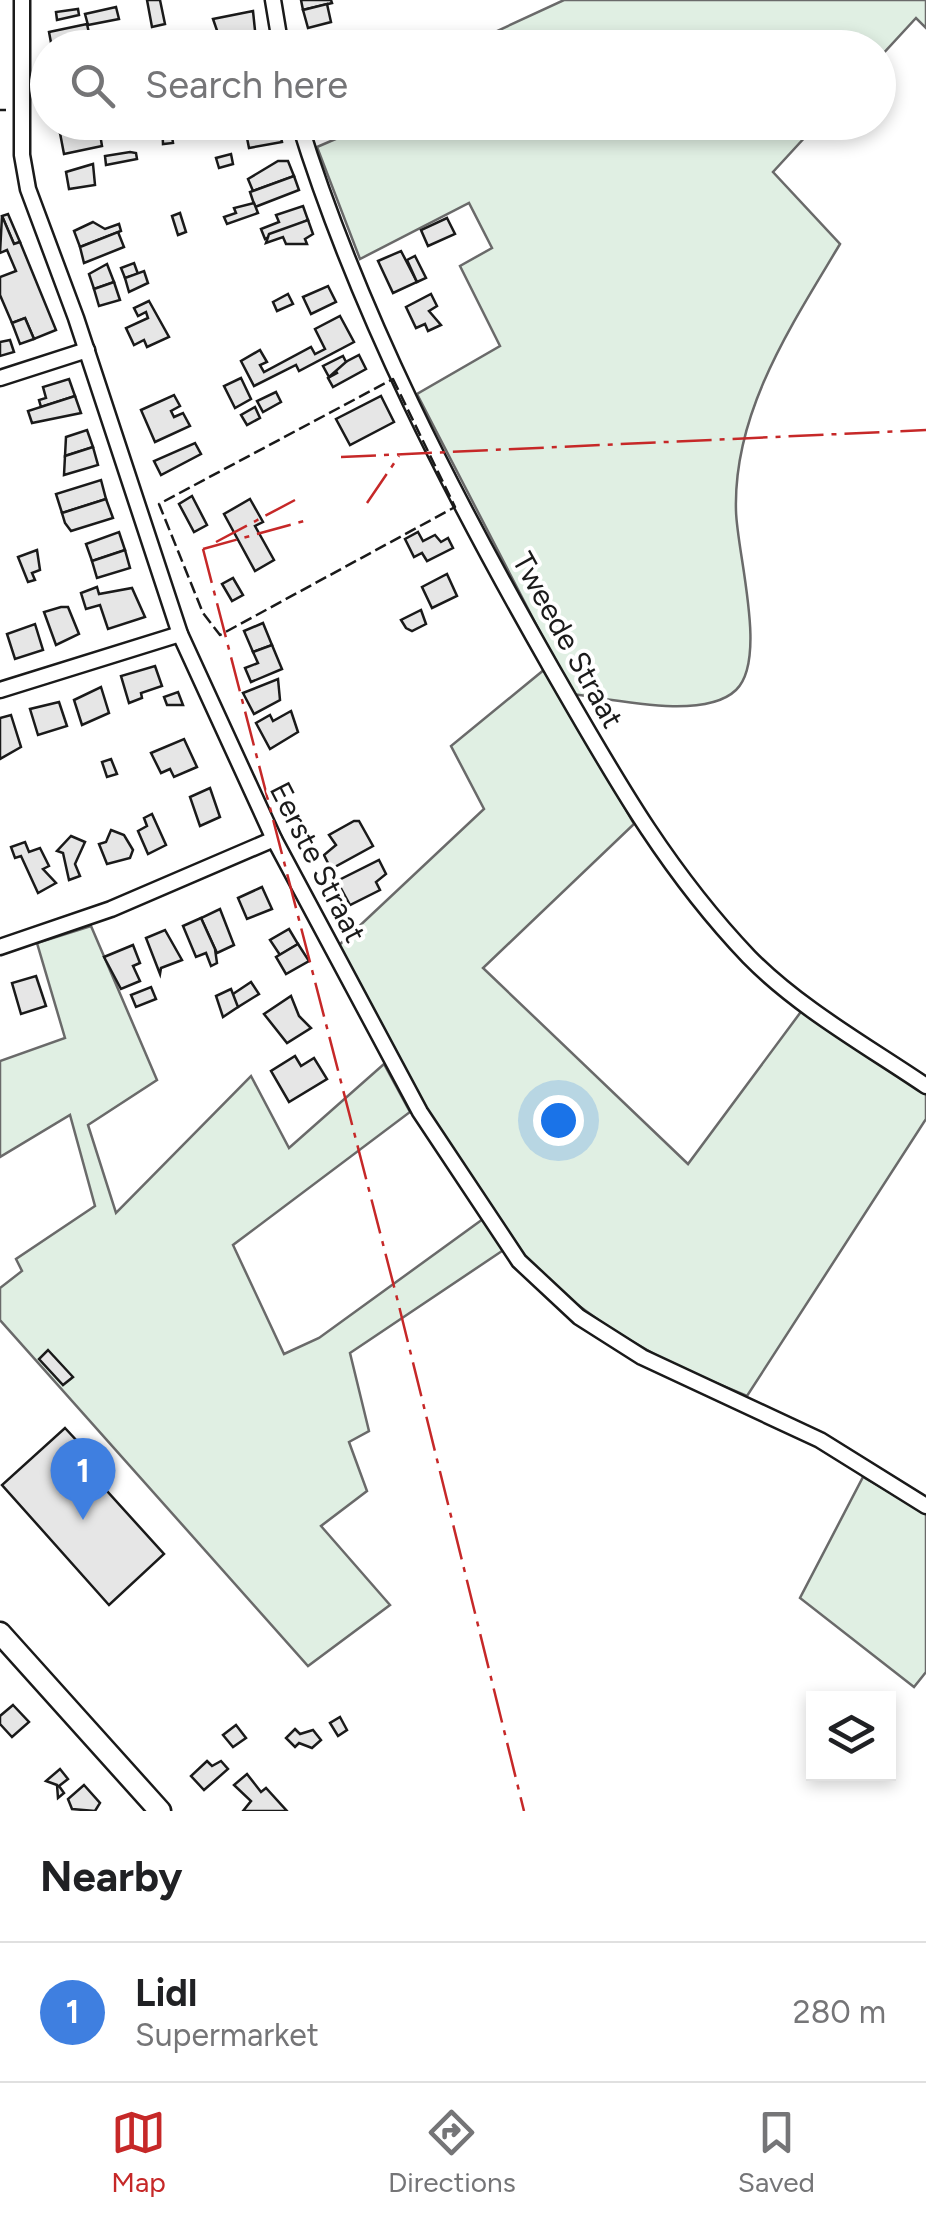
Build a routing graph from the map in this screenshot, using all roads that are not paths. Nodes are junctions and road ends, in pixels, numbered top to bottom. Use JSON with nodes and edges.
{"nodes":[{"id":1,"x":22,"y":0,"type":"edge"},
{"id":2,"x":273,"y":0,"type":"edge"},
{"id":3,"x":279,"y":30,"type":"edge"},
{"id":4,"x":305,"y":140,"type":"edge"},
{"id":5,"x":87,"y":350,"type":"junction"},
{"id":6,"x":0,"y":378,"type":"edge"},
{"id":7,"x":180,"y":634,"type":"junction"},
{"id":8,"x":0,"y":690,"type":"edge"},
{"id":9,"x":274,"y":839,"type":"junction"},
{"id":10,"x":0,"y":947,"type":"edge"},
{"id":11,"x":926,"y":1086,"type":"edge"},
{"id":12,"x":926,"y":1506,"type":"edge"},
{"id":13,"x":0,"y":1633,"type":"edge"},
{"id":14,"x":160,"y":1811,"type":"edge"}],
"edges":[{"from":1,"to":5,"type":"street","name":"Eerste Straat"},
{"from":2,"to":3,"type":"street"},
{"from":4,"to":11,"type":"street","name":"Tweede Straat"},
{"from":5,"to":6,"type":"street"},
{"from":5,"to":7,"type":"street","name":"Eerste Straat"},
{"from":7,"to":8,"type":"street"},
{"from":7,"to":9,"type":"street","name":"Eerste Straat"},
{"from":9,"to":10,"type":"street"},
{"from":9,"to":12,"type":"street","name":"Eerste Straat"},
{"from":13,"to":14,"type":"main road"}]}
